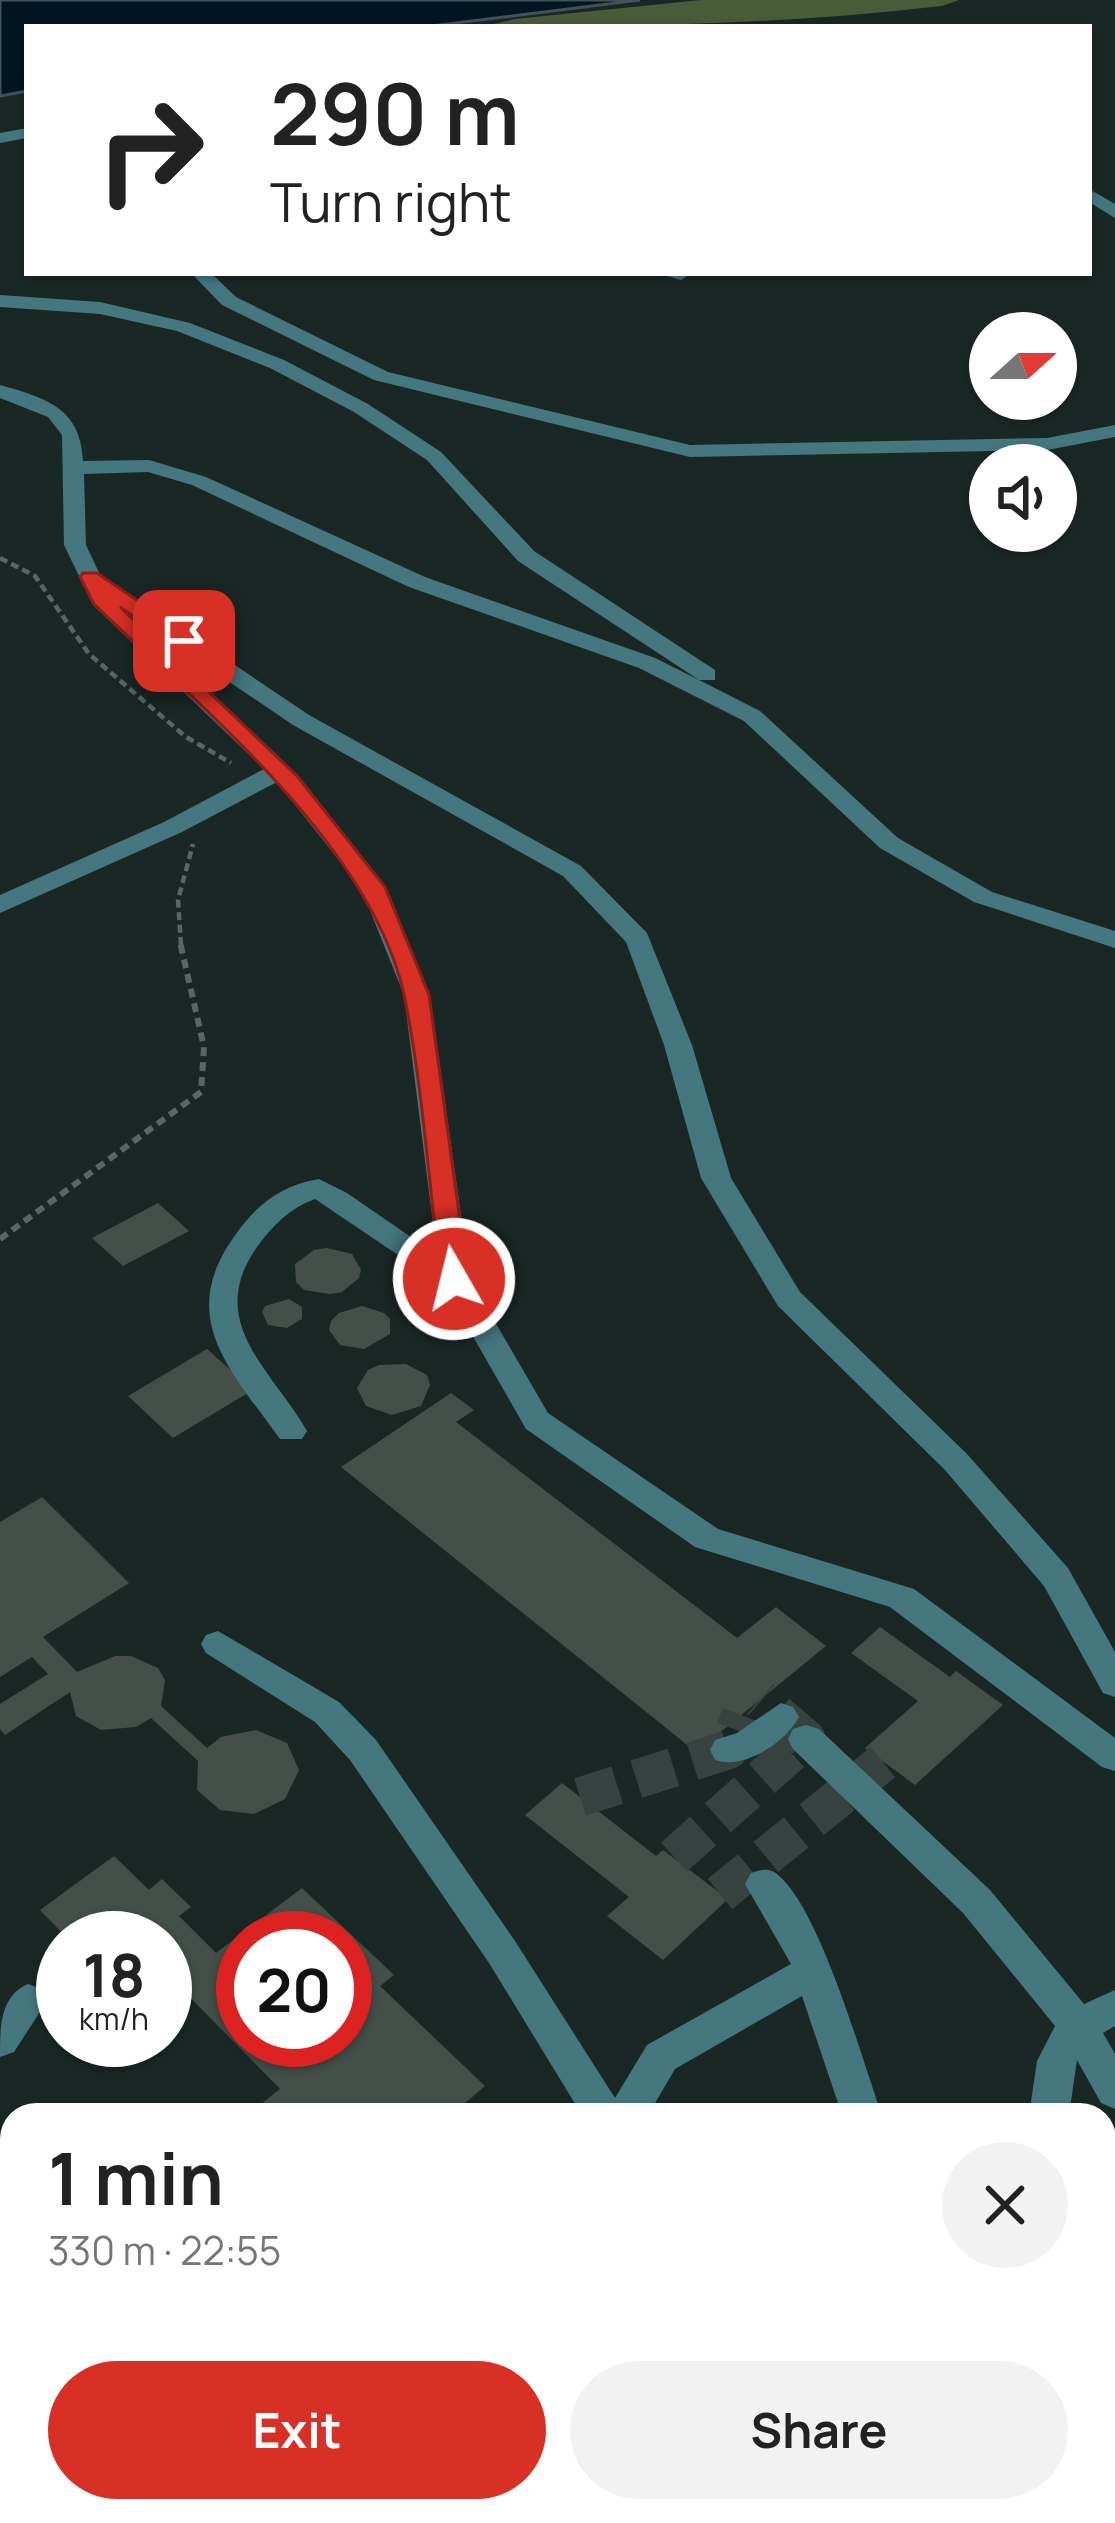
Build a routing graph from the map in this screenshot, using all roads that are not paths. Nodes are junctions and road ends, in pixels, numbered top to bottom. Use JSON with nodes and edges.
{"nodes":[{"id":1,"x":203,"y":276,"type":"edge"},
{"id":2,"x":0,"y":301,"type":"edge"},
{"id":3,"x":0,"y":391,"type":"edge"},
{"id":4,"x":1115,"y":431,"type":"edge"},
{"id":5,"x":76,"y":468,"type":"junction"},
{"id":6,"x":90,"y":577,"type":"junction"},
{"id":7,"x":752,"y":716,"type":"junction"},
{"id":8,"x":280,"y":771,"type":"junction"},
{"id":9,"x":0,"y":905,"type":"edge"},
{"id":10,"x":1115,"y":940,"type":"edge"},
{"id":11,"x":454,"y":1279,"type":"junction"},
{"id":12,"x":291,"y":1431,"type":"dead end"},
{"id":13,"x":218,"y":1644,"type":"dead end"},
{"id":14,"x":1115,"y":1684,"type":"edge"},
{"id":15,"x":728,"y":1750,"type":"tunnel mouth"},
{"id":16,"x":1115,"y":1757,"type":"edge"},
{"id":17,"x":764,"y":1883,"type":"dead end"},
{"id":18,"x":812,"y":1972,"type":"junction"},
{"id":19,"x":28,"y":2001,"type":"dead end"},
{"id":20,"x":1115,"y":2007,"type":"edge"},
{"id":21,"x":1079,"y":2024,"type":"junction"},
{"id":22,"x":0,"y":2040,"type":"edge"},
{"id":23,"x":1115,"y":2091,"type":"edge"},
{"id":24,"x":596,"y":2103,"type":"edge"},
{"id":25,"x":634,"y":2103,"type":"edge"},
{"id":26,"x":858,"y":2103,"type":"edge"},
{"id":27,"x":1050,"y":2103,"type":"edge"}],
"edges":[{"from":1,"to":4,"type":"lane"},
{"from":2,"to":7,"type":"lane"},
{"from":3,"to":5,"type":"lane"},
{"from":5,"to":6,"type":"lane"},
{"from":5,"to":7,"type":"lane"},
{"from":6,"to":8,"type":"lane"},
{"from":6,"to":14,"type":"lane"},
{"from":7,"to":10,"type":"lane"},
{"from":8,"to":9,"type":"lane"},
{"from":8,"to":11,"type":"lane"},
{"from":11,"to":12,"type":"lane"},
{"from":11,"to":16,"type":"lane"},
{"from":13,"to":24,"type":"lane"},
{"from":15,"to":21,"type":"lane"},
{"from":17,"to":18,"type":"lane"},
{"from":18,"to":25,"type":"lane"},
{"from":18,"to":26,"type":"lane"},
{"from":19,"to":22,"type":"lane"},
{"from":20,"to":21,"type":"lane"},
{"from":21,"to":23,"type":"lane"},
{"from":21,"to":27,"type":"lane"}]}
